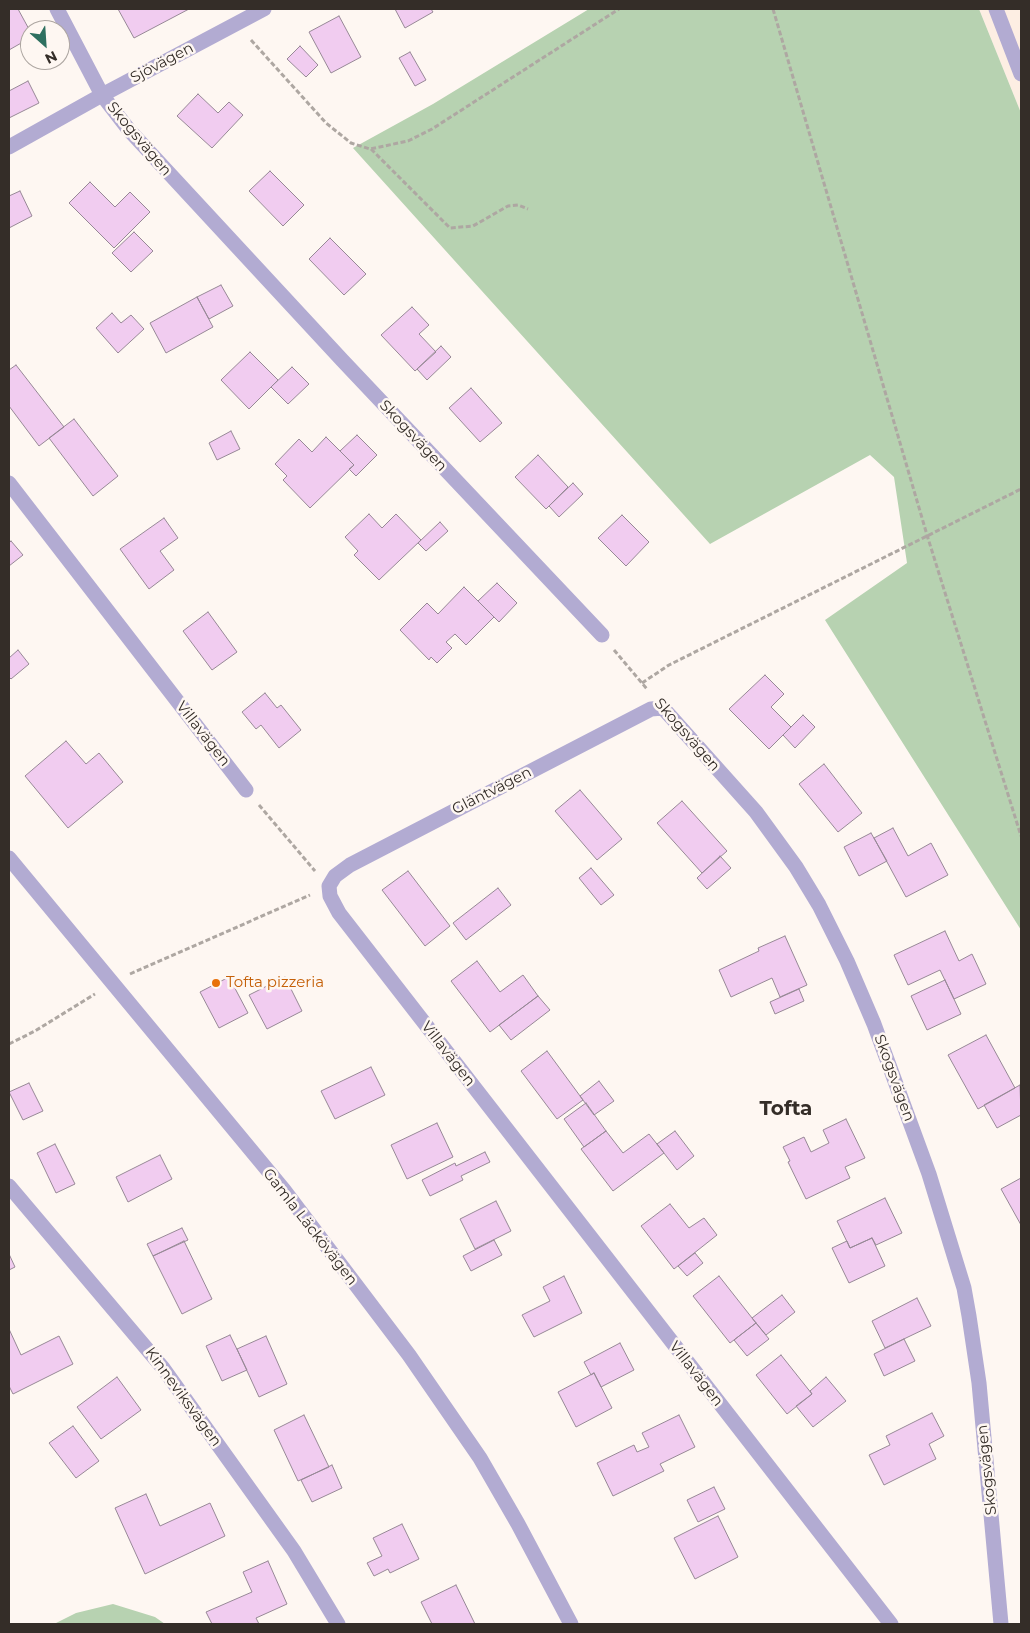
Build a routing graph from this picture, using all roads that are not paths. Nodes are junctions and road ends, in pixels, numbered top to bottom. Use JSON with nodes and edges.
{"nodes":[{"id":1,"x":56,"y":9,"type":"edge"},
{"id":2,"x":264,"y":9,"type":"edge"},
{"id":3,"x":996,"y":9,"type":"edge"},
{"id":4,"x":1021,"y":74,"type":"edge"},
{"id":5,"x":102,"y":95,"type":"junction"},
{"id":6,"x":9,"y":147,"type":"edge"},
{"id":7,"x":9,"y":483,"type":"edge"},
{"id":8,"x":602,"y":635,"type":"road end"},
{"id":9,"x":664,"y":708,"type":"joint"},
{"id":10,"x":246,"y":790,"type":"road end"},
{"id":11,"x":9,"y":858,"type":"edge"},
{"id":12,"x":329,"y":886,"type":"joint"},
{"id":13,"x":9,"y":1186,"type":"edge"},
{"id":14,"x":338,"y":1624,"type":"edge"},
{"id":15,"x":571,"y":1624,"type":"edge"},
{"id":16,"x":890,"y":1624,"type":"edge"},
{"id":17,"x":1001,"y":1624,"type":"edge"}],
"edges":[{"from":1,"to":5,"type":"street","name":"Skogsvägen"},
{"from":2,"to":5,"type":"street","name":"Sjövägen"},
{"from":3,"to":4,"type":"street"},
{"from":5,"to":6,"type":"street","name":"Sjövägen"},
{"from":5,"to":8,"type":"street","name":"Skogsvägen"},
{"from":7,"to":10,"type":"street","name":"Villavägen"},
{"from":9,"to":12,"type":"street","name":"Gläntvägen"},
{"from":9,"to":17,"type":"street","name":"Skogsvägen"},
{"from":11,"to":15,"type":"street","name":"Gamla Läckövägen"},
{"from":12,"to":16,"type":"street","name":"Villavägen"},
{"from":13,"to":14,"type":"street","name":"Kinneviksvägen"}]}
